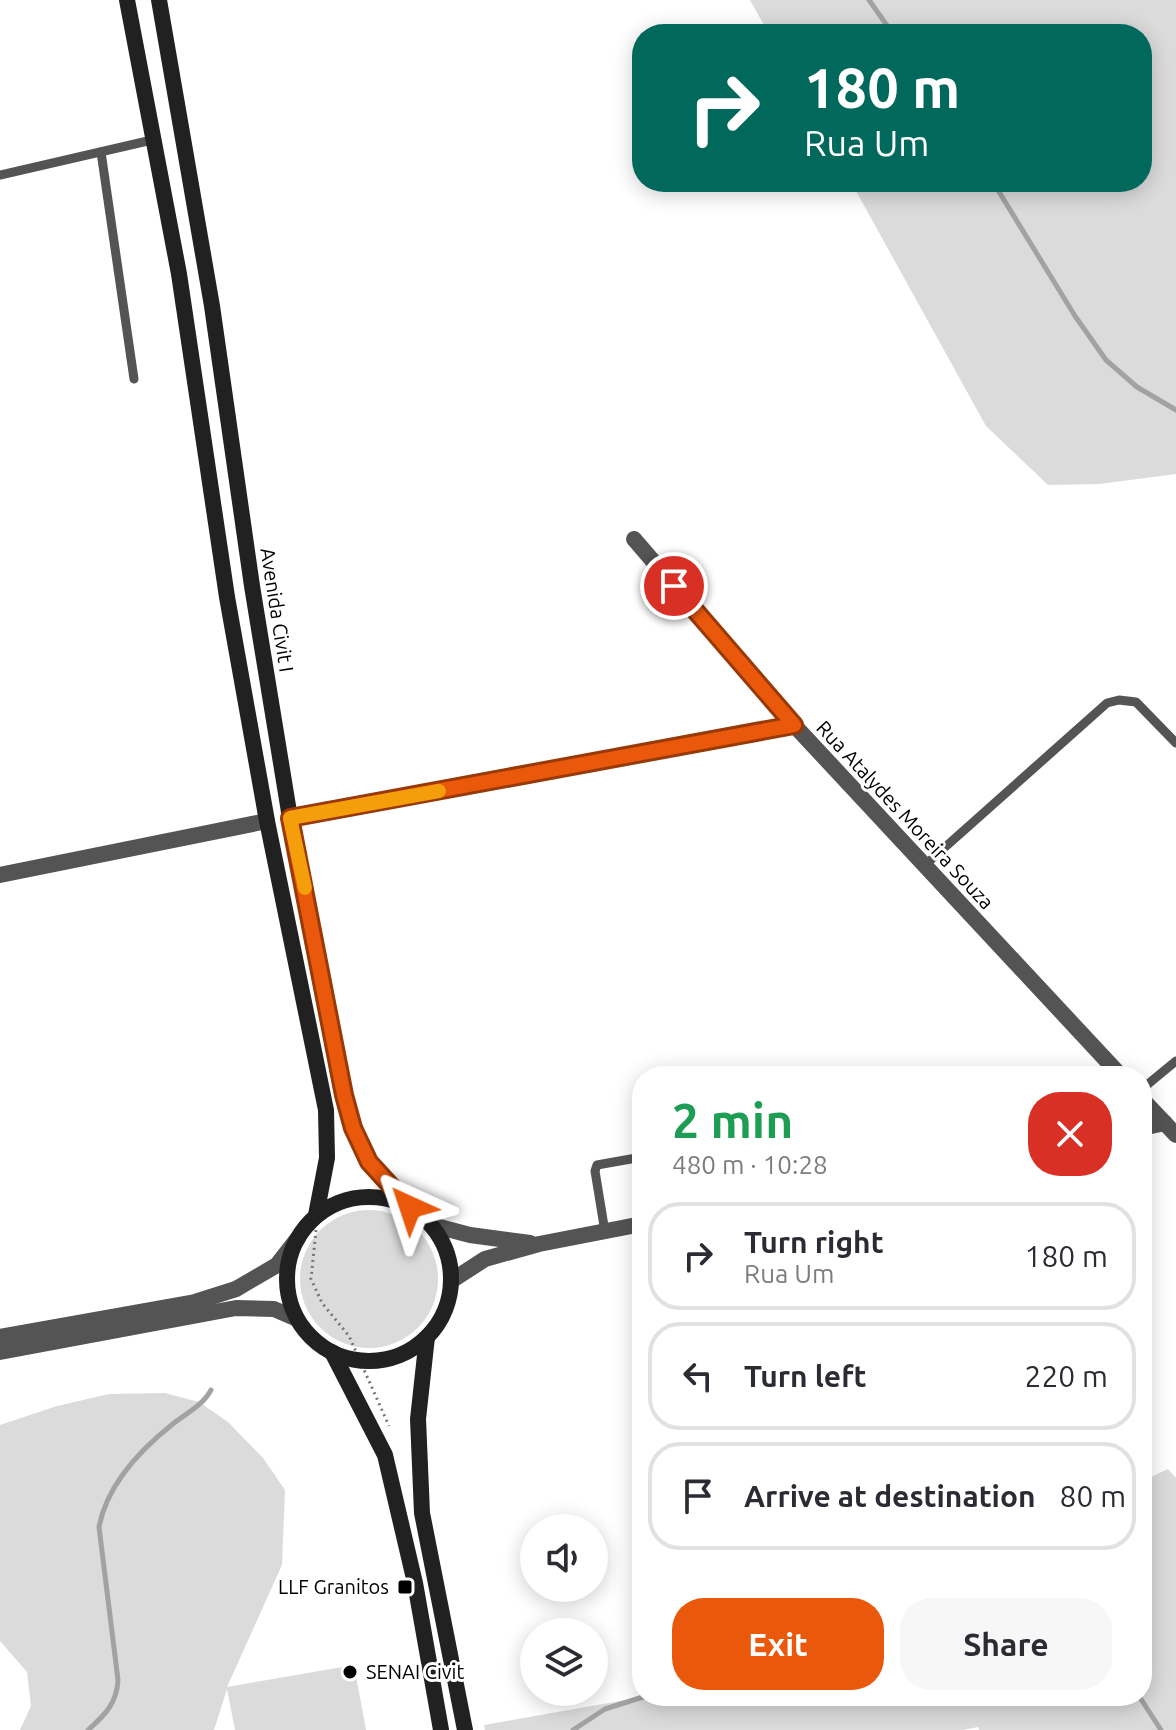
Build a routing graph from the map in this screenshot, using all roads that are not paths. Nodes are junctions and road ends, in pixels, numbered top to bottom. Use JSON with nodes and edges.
{"nodes":[{"id":1,"x":127,"y":0,"type":"edge"},
{"id":2,"x":159,"y":0,"type":"edge"},
{"id":3,"x":152,"y":140,"type":"junction"},
{"id":4,"x":101,"y":152,"type":"junction"},
{"id":5,"x":0,"y":175,"type":"edge"},
{"id":6,"x":134,"y":379,"type":"dead end"},
{"id":7,"x":634,"y":539,"type":"dead end"},
{"id":8,"x":794,"y":725,"type":"junction"},
{"id":9,"x":1176,"y":743,"type":"edge"},
{"id":10,"x":290,"y":818,"type":"junction"},
{"id":11,"x":267,"y":821,"type":"junction"},
{"id":12,"x":925,"y":865,"type":"junction"},
{"id":13,"x":0,"y":875,"type":"edge"},
{"id":14,"x":1176,"y":1061,"type":"edge"},
{"id":15,"x":1112,"y":1066,"type":"edge"},
{"id":16,"x":1152,"y":1081,"type":"edge"},
{"id":17,"x":1152,"y":1109,"type":"edge"},
{"id":18,"x":1171,"y":1129,"type":"edge"},
{"id":19,"x":632,"y":1159,"type":"edge"},
{"id":20,"x":410,"y":1207,"type":"junction"},
{"id":21,"x":316,"y":1215,"type":"junction"},
{"id":22,"x":432,"y":1225,"type":"junction"},
{"id":23,"x":632,"y":1226,"type":"edge"},
{"id":24,"x":605,"y":1232,"type":"junction"},
{"id":25,"x":298,"y":1238,"type":"junction"},
{"id":26,"x":539,"y":1244,"type":"junction"},
{"id":27,"x":451,"y":1281,"type":"junction"},
{"id":28,"x":297,"y":1319,"type":"junction"},
{"id":29,"x":0,"y":1337,"type":"edge"},
{"id":30,"x":427,"y":1337,"type":"junction"},
{"id":31,"x":0,"y":1352,"type":"edge"},
{"id":32,"x":332,"y":1352,"type":"junction"},
{"id":33,"x":441,"y":1730,"type":"edge"},
{"id":34,"x":465,"y":1730,"type":"edge"}],
"edges":[{"from":1,"to":3,"type":"main road"},
{"from":2,"to":10,"type":"main road","name":"Avenida Civit I"},
{"from":3,"to":4,"type":"lane"},
{"from":3,"to":11,"type":"main road"},
{"from":4,"to":5,"type":"lane"},
{"from":4,"to":6,"type":"lane"},
{"from":7,"to":8,"type":"street","name":"Rua Atalydes Moreira Souza"},
{"from":8,"to":10,"type":"street"},
{"from":8,"to":12,"type":"street","name":"Rua Atalydes Moreira Souza"},
{"from":9,"to":12,"type":"lane"},
{"from":10,"to":20,"type":"main road","name":"Avenida Civit I"},
{"from":11,"to":13,"type":"street"},
{"from":11,"to":21,"type":"main road"},
{"from":12,"to":15,"type":"street","name":"Rua Atalydes Moreira Souza"},
{"from":14,"to":16,"type":"lane"},
{"from":17,"to":18,"type":"street"},
{"from":19,"to":24,"type":"lane"},
{"from":20,"to":21,"type":"main road"},
{"from":20,"to":22,"type":"main road"},
{"from":21,"to":25,"type":"main road"},
{"from":22,"to":26,"type":"street"},
{"from":22,"to":27,"type":"main road"},
{"from":23,"to":24,"type":"street"},
{"from":24,"to":26,"type":"street"},
{"from":25,"to":28,"type":"main road"},
{"from":25,"to":29,"type":"street"},
{"from":26,"to":27,"type":"street"},
{"from":27,"to":30,"type":"main road"},
{"from":28,"to":31,"type":"street"},
{"from":28,"to":32,"type":"main road"},
{"from":30,"to":32,"type":"main road"},
{"from":30,"to":34,"type":"main road"},
{"from":32,"to":33,"type":"main road"}]}
